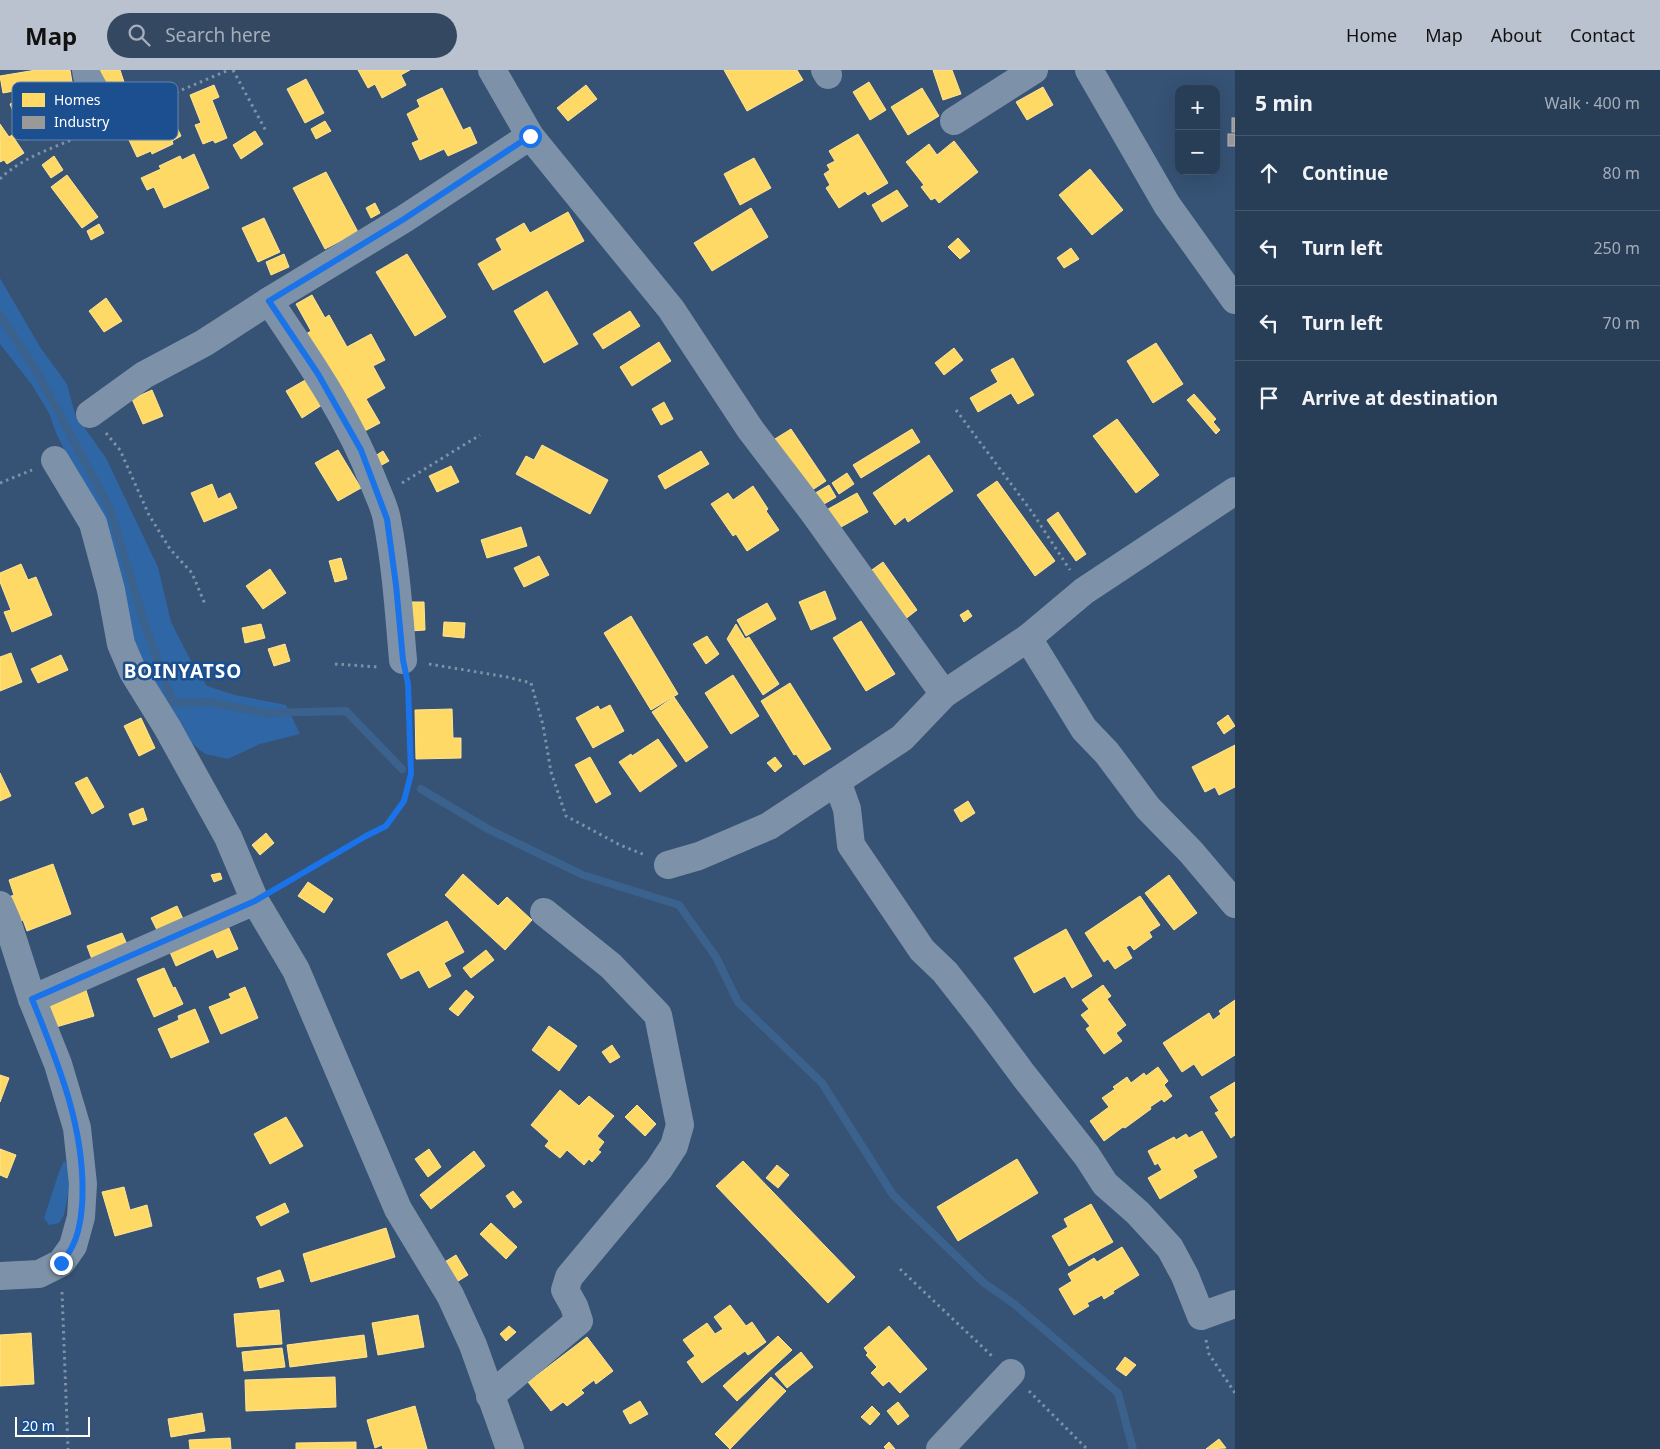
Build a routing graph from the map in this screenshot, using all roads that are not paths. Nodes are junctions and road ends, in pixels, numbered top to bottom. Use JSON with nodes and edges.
{"nodes":[{"id":1,"x":86,"y":70,"type":"edge"},
{"id":2,"x":492,"y":70,"type":"edge"},
{"id":3,"x":1034,"y":70,"type":"edge"},
{"id":4,"x":1089,"y":70,"type":"edge"},
{"id":5,"x":91,"y":82,"type":"edge"},
{"id":6,"x":954,"y":121,"type":"dead end"},
{"id":7,"x":530,"y":136,"type":"junction"},
{"id":8,"x":1235,"y":300,"type":"edge"},
{"id":9,"x":269,"y":301,"type":"junction"},
{"id":10,"x":90,"y":414,"type":"road end"},
{"id":11,"x":55,"y":460,"type":"road end"},
{"id":12,"x":1235,"y":491,"type":"edge"},
{"id":13,"x":1028,"y":638,"type":"junction"},
{"id":14,"x":403,"y":660,"type":"road end"},
{"id":15,"x":944,"y":694,"type":"junction"},
{"id":16,"x":837,"y":781,"type":"junction"},
{"id":17,"x":668,"y":865,"type":"road end"},
{"id":18,"x":255,"y":901,"type":"junction"},
{"id":19,"x":1235,"y":904,"type":"edge"},
{"id":20,"x":0,"y":905,"type":"edge"},
{"id":21,"x":544,"y":912,"type":"dead end"},
{"id":22,"x":32,"y":999,"type":"junction"},
{"id":23,"x":0,"y":1276,"type":"edge"},
{"id":24,"x":1235,"y":1304,"type":"edge"},
{"id":25,"x":1011,"y":1373,"type":"road end"},
{"id":26,"x":490,"y":1396,"type":"junction"},
{"id":27,"x":510,"y":1449,"type":"edge"},
{"id":28,"x":940,"y":1449,"type":"edge"}],
"edges":[{"from":1,"to":5,"type":"street"},
{"from":2,"to":7,"type":"street"},
{"from":3,"to":6,"type":"street"},
{"from":4,"to":8,"type":"street"},
{"from":7,"to":9,"type":"street"},
{"from":7,"to":15,"type":"street"},
{"from":9,"to":10,"type":"street"},
{"from":9,"to":14,"type":"street"},
{"from":11,"to":18,"type":"street"},
{"from":12,"to":13,"type":"street"},
{"from":13,"to":15,"type":"street"},
{"from":13,"to":19,"type":"street"},
{"from":15,"to":16,"type":"street"},
{"from":16,"to":17,"type":"street"},
{"from":16,"to":24,"type":"street"},
{"from":18,"to":22,"type":"street"},
{"from":18,"to":26,"type":"street"},
{"from":20,"to":22,"type":"street"},
{"from":21,"to":26,"type":"street"},
{"from":22,"to":23,"type":"street"},
{"from":25,"to":28,"type":"street"},
{"from":26,"to":27,"type":"street"}]}
